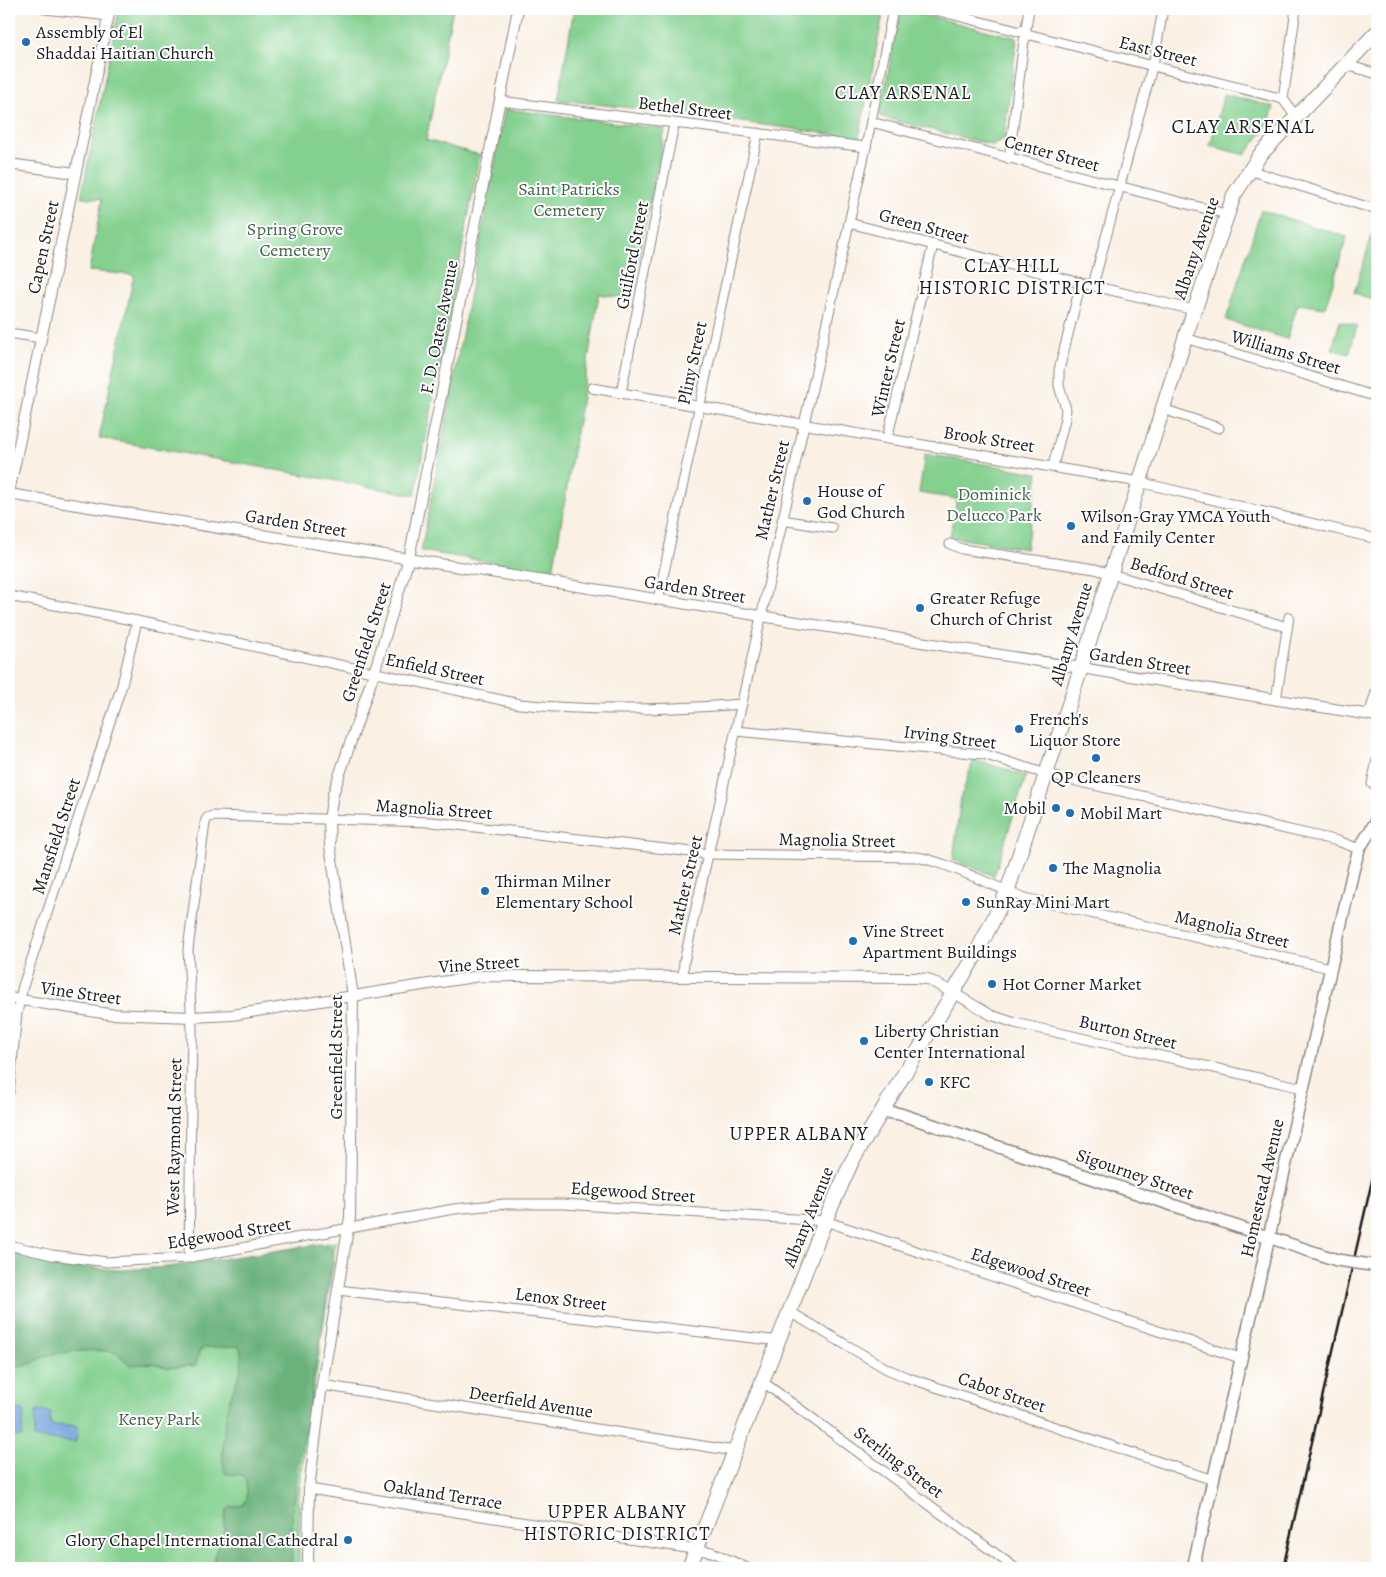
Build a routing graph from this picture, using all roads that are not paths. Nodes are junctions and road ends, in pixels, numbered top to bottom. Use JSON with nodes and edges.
{"nodes":[{"id":1,"x":45,"y":9,"type":"edge"},
{"id":2,"x":518,"y":9,"type":"edge"},
{"id":3,"x":893,"y":9,"type":"edge"},
{"id":4,"x":931,"y":9,"type":"edge"},
{"id":5,"x":1029,"y":9,"type":"edge"},
{"id":6,"x":1162,"y":9,"type":"edge"},
{"id":7,"x":1296,"y":9,"type":"edge"},
{"id":8,"x":109,"y":12,"type":"edge"},
{"id":9,"x":1377,"y":32,"type":"edge"},
{"id":10,"x":1025,"y":34,"type":"junction"},
{"id":11,"x":1347,"y":65,"type":"junction"},
{"id":12,"x":1152,"y":66,"type":"junction"},
{"id":13,"x":1377,"y":74,"type":"edge"},
{"id":14,"x":1283,"y":100,"type":"junction"},
{"id":15,"x":500,"y":101,"type":"junction"},
{"id":16,"x":1296,"y":117,"type":"junction"},
{"id":17,"x":871,"y":122,"type":"junction"},
{"id":18,"x":674,"y":124,"type":"junction"},
{"id":19,"x":758,"y":133,"type":"junction"},
{"id":20,"x":866,"y":147,"type":"junction"},
{"id":21,"x":1009,"y":158,"type":"junction"},
{"id":22,"x":9,"y":164,"type":"edge"},
{"id":23,"x":1249,"y":170,"type":"junction"},
{"id":24,"x":76,"y":173,"type":"junction"},
{"id":25,"x":1118,"y":187,"type":"junction"},
{"id":26,"x":1377,"y":210,"type":"edge"},
{"id":27,"x":1226,"y":214,"type":"junction"},
{"id":28,"x":849,"y":223,"type":"junction"},
{"id":29,"x":933,"y":245,"type":"junction"},
{"id":30,"x":1081,"y":283,"type":"junction"},
{"id":31,"x":1093,"y":286,"type":"junction"},
{"id":32,"x":1194,"y":310,"type":"junction"},
{"id":33,"x":9,"y":333,"type":"edge"},
{"id":34,"x":41,"y":338,"type":"junction"},
{"id":35,"x":1185,"y":338,"type":"junction"},
{"id":36,"x":592,"y":388,"type":"dead end"},
{"id":37,"x":621,"y":393,"type":"junction"},
{"id":38,"x":1377,"y":397,"type":"edge"},
{"id":39,"x":699,"y":407,"type":"junction"},
{"id":40,"x":1163,"y":409,"type":"junction"},
{"id":41,"x":803,"y":425,"type":"junction"},
{"id":42,"x":1219,"y":428,"type":"dead end"},
{"id":43,"x":887,"y":439,"type":"junction"},
{"id":44,"x":1054,"y":466,"type":"junction"},
{"id":45,"x":1140,"y":482,"type":"junction"},
{"id":46,"x":9,"y":493,"type":"edge"},
{"id":47,"x":782,"y":520,"type":"junction"},
{"id":48,"x":832,"y":528,"type":"dead end"},
{"id":49,"x":1377,"y":539,"type":"edge"},
{"id":50,"x":950,"y":544,"type":"dead end"},
{"id":51,"x":409,"y":558,"type":"junction"},
{"id":52,"x":1110,"y":574,"type":"junction"},
{"id":53,"x":9,"y":596,"type":"edge"},
{"id":54,"x":658,"y":600,"type":"junction"},
{"id":55,"x":761,"y":616,"type":"junction"},
{"id":56,"x":137,"y":621,"type":"junction"},
{"id":57,"x":1081,"y":668,"type":"junction"},
{"id":58,"x":374,"y":673,"type":"junction"},
{"id":59,"x":1377,"y":688,"type":"edge"},
{"id":60,"x":1276,"y":700,"type":"junction"},
{"id":61,"x":742,"y":704,"type":"junction"},
{"id":62,"x":1373,"y":715,"type":"edge"},
{"id":63,"x":736,"y":731,"type":"junction"},
{"id":64,"x":1377,"y":760,"type":"edge"},
{"id":65,"x":1046,"y":774,"type":"junction"},
{"id":66,"x":1372,"y":784,"type":"dead end"},
{"id":67,"x":207,"y":818,"type":"joint"},
{"id":68,"x":329,"y":820,"type":"junction"},
{"id":69,"x":1377,"y":820,"type":"edge"},
{"id":70,"x":1359,"y":848,"type":"junction"},
{"id":71,"x":709,"y":854,"type":"junction"},
{"id":72,"x":1007,"y":892,"type":"junction"},
{"id":73,"x":1330,"y":968,"type":"junction"},
{"id":74,"x":683,"y":977,"type":"junction"},
{"id":75,"x":952,"y":992,"type":"junction"},
{"id":76,"x":353,"y":996,"type":"junction"},
{"id":77,"x":14,"y":999,"type":"edge"},
{"id":78,"x":192,"y":1017,"type":"junction"},
{"id":79,"x":1303,"y":1088,"type":"junction"},
{"id":80,"x":9,"y":1092,"type":"edge"},
{"id":81,"x":882,"y":1111,"type":"junction"},
{"id":82,"x":826,"y":1221,"type":"junction"},
{"id":83,"x":348,"y":1229,"type":"junction"},
{"id":84,"x":1268,"y":1238,"type":"junction"},
{"id":85,"x":9,"y":1244,"type":"edge"},
{"id":86,"x":189,"y":1258,"type":"junction"},
{"id":87,"x":1374,"y":1265,"type":"edge"},
{"id":88,"x":338,"y":1290,"type":"junction"},
{"id":89,"x":790,"y":1312,"type":"junction"},
{"id":90,"x":780,"y":1341,"type":"junction"},
{"id":91,"x":1240,"y":1358,"type":"junction"},
{"id":92,"x":763,"y":1382,"type":"junction"},
{"id":93,"x":322,"y":1384,"type":"junction"},
{"id":94,"x":734,"y":1451,"type":"junction"},
{"id":95,"x":1213,"y":1480,"type":"junction"},
{"id":96,"x":309,"y":1489,"type":"junction"},
{"id":97,"x":696,"y":1550,"type":"junction"},
{"id":98,"x":308,"y":1568,"type":"edge"},
{"id":99,"x":689,"y":1568,"type":"edge"},
{"id":100,"x":747,"y":1568,"type":"edge"},
{"id":101,"x":1015,"y":1568,"type":"edge"},
{"id":102,"x":1193,"y":1568,"type":"edge"}],
"edges":[{"from":1,"to":8,"type":"street"},
{"from":2,"to":15,"type":"street","name":"F. D. Oates Avenue"},
{"from":3,"to":17,"type":"street","name":"Mather Street"},
{"from":4,"to":10,"type":"street","name":"East Street"},
{"from":5,"to":10,"type":"street"},
{"from":6,"to":12,"type":"street"},
{"from":7,"to":14,"type":"street"},
{"from":8,"to":24,"type":"street","name":"Capen Street"},
{"from":9,"to":11,"type":"highway","name":"Albany Avenue"},
{"from":10,"to":12,"type":"street","name":"East Street"},
{"from":10,"to":21,"type":"street"},
{"from":11,"to":13,"type":"street"},
{"from":11,"to":16,"type":"highway","name":"Albany Avenue"},
{"from":12,"to":14,"type":"street","name":"East Street"},
{"from":12,"to":25,"type":"street"},
{"from":14,"to":16,"type":"street"},
{"from":15,"to":18,"type":"street","name":"Bethel Street"},
{"from":15,"to":51,"type":"street","name":"F. D. Oates Avenue"},
{"from":16,"to":23,"type":"highway","name":"Albany Avenue"},
{"from":17,"to":20,"type":"street","name":"Mather Street"},
{"from":17,"to":21,"type":"street","name":"Center Street"},
{"from":18,"to":19,"type":"street","name":"Bethel Street"},
{"from":18,"to":37,"type":"street","name":"Guilford Street"},
{"from":19,"to":20,"type":"street","name":"Bethel Street"},
{"from":19,"to":39,"type":"street","name":"Pliny Street"},
{"from":20,"to":28,"type":"street","name":"Mather Street"},
{"from":21,"to":25,"type":"street","name":"Center Street"},
{"from":22,"to":24,"type":"street"},
{"from":23,"to":26,"type":"street"},
{"from":23,"to":27,"type":"highway","name":"Albany Avenue"},
{"from":24,"to":34,"type":"street","name":"Capen Street"},
{"from":25,"to":27,"type":"street","name":"Center Street"},
{"from":25,"to":31,"type":"street"},
{"from":27,"to":32,"type":"highway","name":"Albany Avenue"},
{"from":28,"to":29,"type":"street","name":"Green Street"},
{"from":28,"to":41,"type":"street","name":"Mather Street"},
{"from":29,"to":30,"type":"street","name":"Green Street"},
{"from":29,"to":43,"type":"street","name":"Winter Street"},
{"from":30,"to":31,"type":"street","name":"Green Street"},
{"from":30,"to":44,"type":"street"},
{"from":31,"to":32,"type":"street","name":"Green Street"},
{"from":32,"to":35,"type":"highway","name":"Albany Avenue"},
{"from":33,"to":34,"type":"street"},
{"from":34,"to":46,"type":"street","name":"Capen Street"},
{"from":35,"to":38,"type":"street","name":"Williams Street"},
{"from":35,"to":40,"type":"highway","name":"Albany Avenue"},
{"from":36,"to":37,"type":"street","name":"Brook Street"},
{"from":37,"to":39,"type":"street","name":"Brook Street"},
{"from":39,"to":41,"type":"street","name":"Brook Street"},
{"from":39,"to":54,"type":"street","name":"Pliny Street"},
{"from":40,"to":42,"type":"street"},
{"from":40,"to":45,"type":"highway","name":"Albany Avenue"},
{"from":41,"to":43,"type":"street","name":"Brook Street"},
{"from":41,"to":47,"type":"street","name":"Mather Street"},
{"from":43,"to":44,"type":"street","name":"Brook Street"},
{"from":44,"to":45,"type":"street","name":"Brook Street"},
{"from":45,"to":49,"type":"street","name":"Brook Street"},
{"from":45,"to":52,"type":"highway","name":"Albany Avenue"},
{"from":46,"to":51,"type":"street","name":"Garden Street"},
{"from":47,"to":48,"type":"street"},
{"from":47,"to":55,"type":"street","name":"Mather Street"},
{"from":50,"to":52,"type":"street","name":"Bedford Street"},
{"from":51,"to":54,"type":"street","name":"Garden Street"},
{"from":51,"to":58,"type":"street","name":"Greenfield Street"},
{"from":52,"to":57,"type":"highway","name":"Albany Avenue"},
{"from":52,"to":60,"type":"street","name":"Bedford Street"},
{"from":53,"to":56,"type":"street","name":"Enfield Street"},
{"from":54,"to":55,"type":"street","name":"Garden Street"},
{"from":55,"to":57,"type":"street","name":"Garden Street"},
{"from":55,"to":61,"type":"street","name":"Mather Street"},
{"from":56,"to":58,"type":"street","name":"Enfield Street"},
{"from":56,"to":77,"type":"street","name":"Mansfield Street"},
{"from":57,"to":60,"type":"street","name":"Garden Street"},
{"from":57,"to":65,"type":"highway","name":"Albany Avenue"},
{"from":58,"to":61,"type":"street","name":"Enfield Street"},
{"from":58,"to":68,"type":"street","name":"Greenfield Street"},
{"from":59,"to":62,"type":"street"},
{"from":60,"to":62,"type":"street","name":"Garden Street"},
{"from":61,"to":63,"type":"street","name":"Mather Street"},
{"from":63,"to":65,"type":"street","name":"Irving Street"},
{"from":63,"to":71,"type":"street","name":"Mather Street"},
{"from":64,"to":66,"type":"street"},
{"from":65,"to":70,"type":"street","name":"Irving Street"},
{"from":65,"to":72,"type":"highway","name":"Albany Avenue"},
{"from":67,"to":68,"type":"street","name":"Magnolia Street"},
{"from":67,"to":78,"type":"street","name":"West Raymond Street"},
{"from":68,"to":71,"type":"street","name":"Magnolia Street"},
{"from":68,"to":76,"type":"street","name":"Greenfield Street"},
{"from":69,"to":70,"type":"main road","name":"Homestead Avenue"},
{"from":70,"to":73,"type":"main road","name":"Homestead Avenue"},
{"from":71,"to":72,"type":"street","name":"Magnolia Street"},
{"from":71,"to":74,"type":"street","name":"Mather Street"},
{"from":72,"to":73,"type":"street","name":"Magnolia Street"},
{"from":72,"to":75,"type":"highway","name":"Albany Avenue"},
{"from":73,"to":79,"type":"main road","name":"Homestead Avenue"},
{"from":74,"to":75,"type":"street","name":"Vine Street"},
{"from":74,"to":76,"type":"street","name":"Vine Street"},
{"from":75,"to":79,"type":"street","name":"Burton Street"},
{"from":75,"to":81,"type":"highway","name":"Albany Avenue"},
{"from":76,"to":78,"type":"street","name":"Vine Street"},
{"from":76,"to":83,"type":"street","name":"Greenfield Street"},
{"from":77,"to":78,"type":"street","name":"Vine Street"},
{"from":77,"to":80,"type":"street","name":"Mansfield Street"},
{"from":78,"to":86,"type":"street","name":"West Raymond Street"},
{"from":79,"to":84,"type":"main road","name":"Homestead Avenue"},
{"from":81,"to":82,"type":"highway","name":"Albany Avenue"},
{"from":81,"to":84,"type":"main road","name":"Sigourney Street"},
{"from":82,"to":83,"type":"street","name":"Edgewood Street"},
{"from":82,"to":89,"type":"highway","name":"Albany Avenue"},
{"from":82,"to":91,"type":"street","name":"Edgewood Street"},
{"from":83,"to":86,"type":"street","name":"Edgewood Street"},
{"from":83,"to":88,"type":"street","name":"Greenfield Street"},
{"from":84,"to":87,"type":"main road","name":"Sigourney Street","bridge":true},
{"from":84,"to":91,"type":"main road","name":"Homestead Avenue"},
{"from":85,"to":86,"type":"street","name":"Edgewood Street"},
{"from":88,"to":90,"type":"street","name":"Lenox Street"},
{"from":88,"to":93,"type":"street","name":"Greenfield Street"},
{"from":89,"to":90,"type":"highway","name":"Albany Avenue"},
{"from":89,"to":95,"type":"street","name":"Cabot Street"},
{"from":90,"to":92,"type":"highway","name":"Albany Avenue"},
{"from":91,"to":95,"type":"main road","name":"Homestead Avenue"},
{"from":92,"to":94,"type":"highway","name":"Albany Avenue"},
{"from":92,"to":101,"type":"street","name":"Sterling Street"},
{"from":93,"to":94,"type":"street","name":"Deerfield Avenue"},
{"from":93,"to":96,"type":"street","name":"Greenfield Street"},
{"from":94,"to":97,"type":"highway","name":"Albany Avenue"},
{"from":95,"to":102,"type":"main road","name":"Homestead Avenue"},
{"from":96,"to":97,"type":"street","name":"Oakland Terrace"},
{"from":96,"to":98,"type":"street","name":"Greenfield Street"},
{"from":97,"to":99,"type":"highway","name":"Albany Avenue"},
{"from":97,"to":100,"type":"street","name":"Oakland Terrace"}]}
